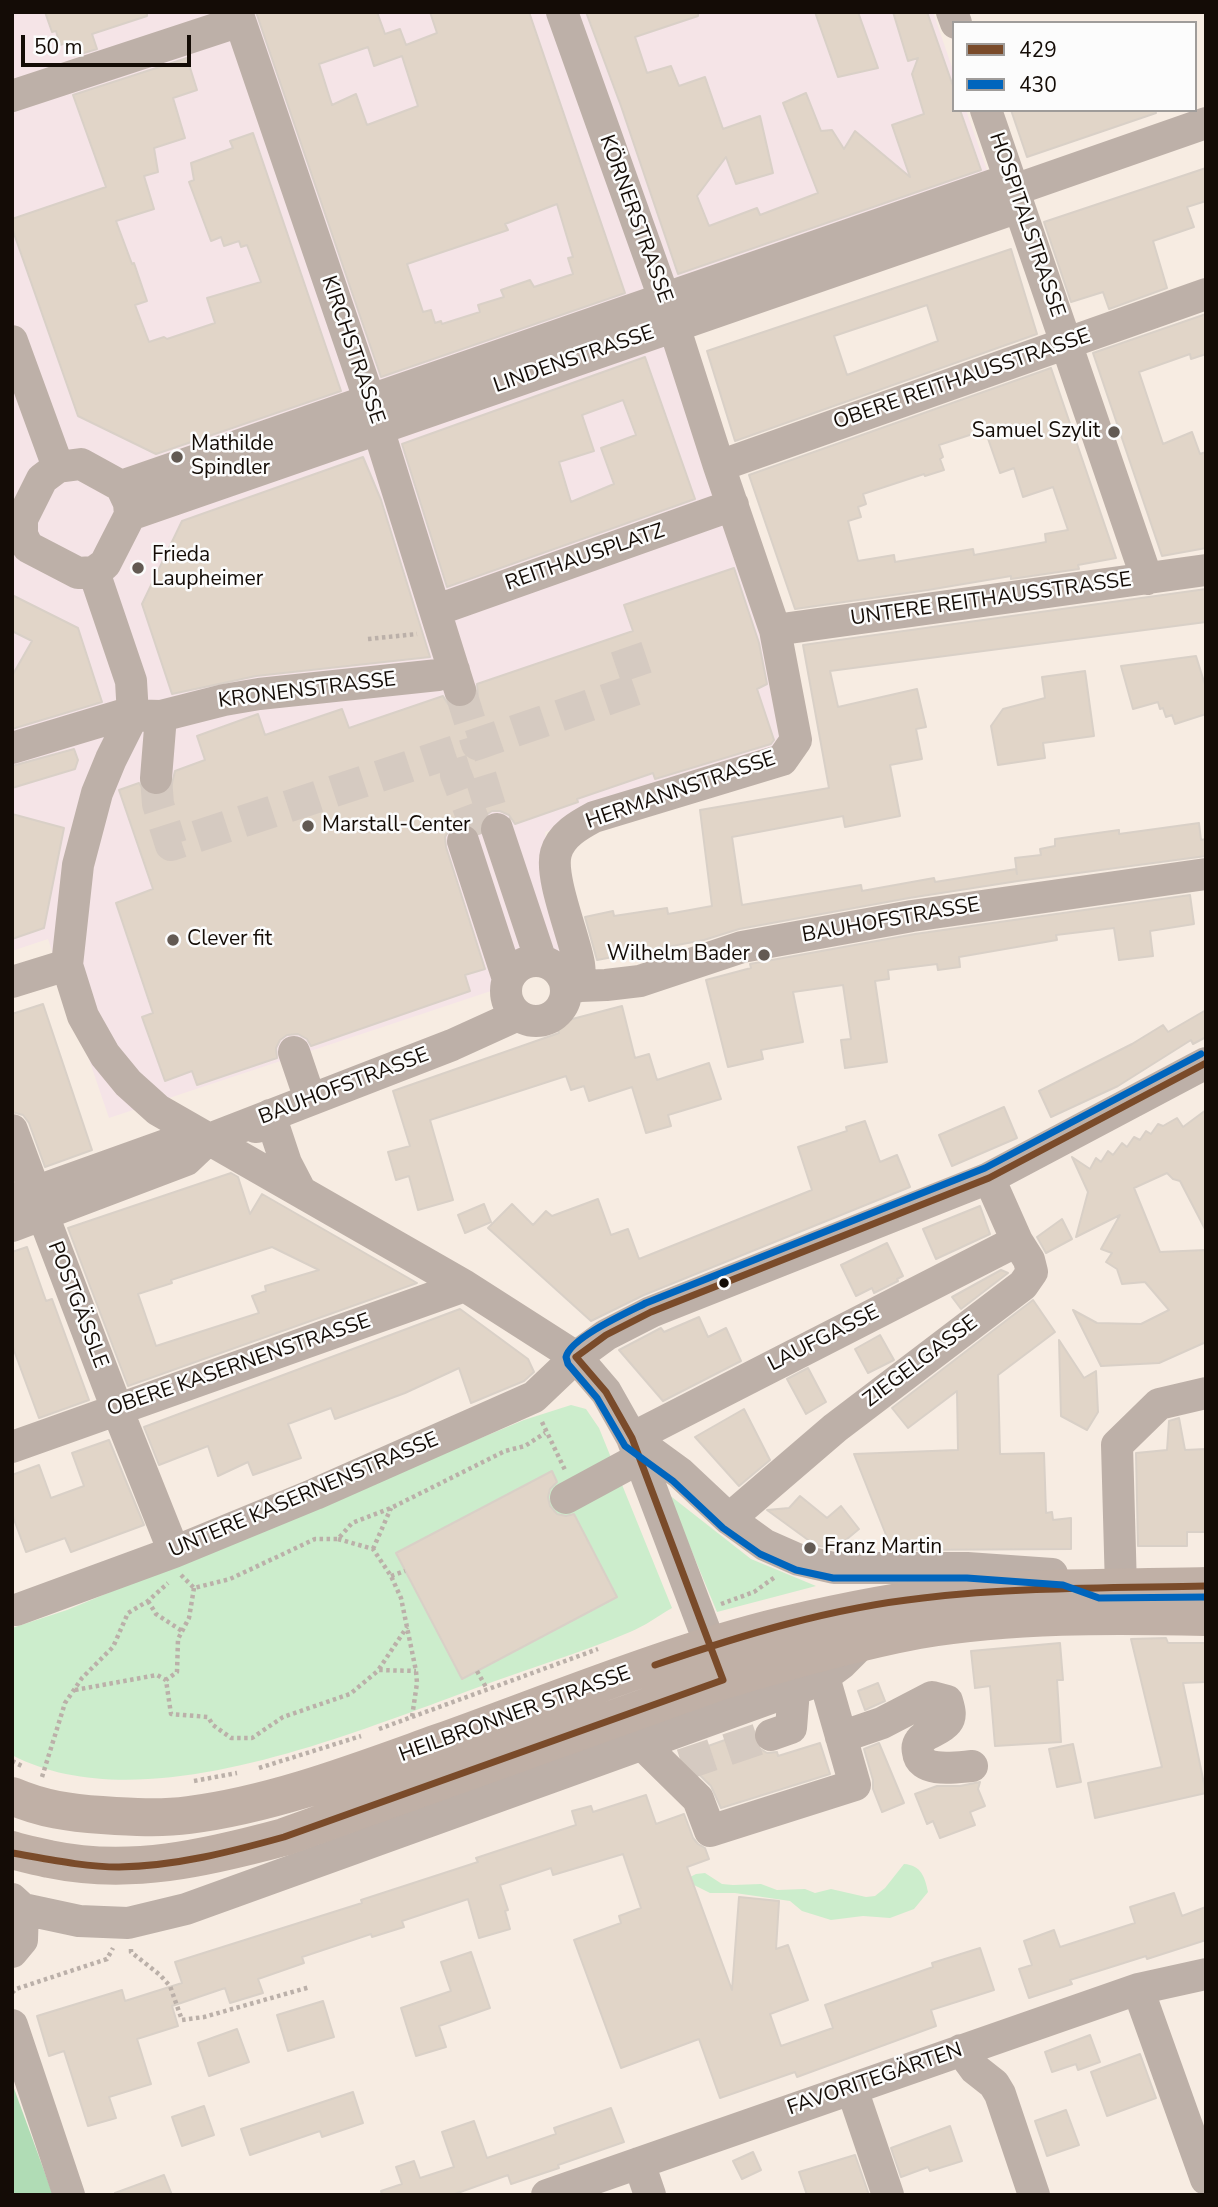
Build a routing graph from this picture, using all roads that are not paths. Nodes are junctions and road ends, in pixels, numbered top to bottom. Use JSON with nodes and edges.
{"nodes":[{"id":1,"x":562,"y":12,"type":"edge"},
{"id":2,"x":239,"y":17,"type":"edge"},
{"id":3,"x":12,"y":96,"type":"edge"},
{"id":4,"x":987,"y":112,"type":"edge"},
{"id":5,"x":1206,"y":123,"type":"edge"},
{"id":6,"x":1014,"y":192,"type":"junction"},
{"id":7,"x":1206,"y":294,"type":"edge"},
{"id":8,"x":669,"y":312,"type":"junction"},
{"id":9,"x":12,"y":341,"type":"edge"},
{"id":10,"x":1066,"y":343,"type":"junction"},
{"id":11,"x":375,"y":415,"type":"junction"},
{"id":12,"x":719,"y":466,"type":"junction"},
{"id":13,"x":58,"y":467,"type":"junction"},
{"id":14,"x":125,"y":500,"type":"junction"},
{"id":15,"x":733,"y":505,"type":"junction"},
{"id":16,"x":17,"y":537,"type":"edge"},
{"id":17,"x":1206,"y":570,"type":"edge"},
{"id":18,"x":94,"y":572,"type":"junction"},
{"id":19,"x":1147,"y":579,"type":"junction"},
{"id":20,"x":439,"y":619,"type":"junction"},
{"id":21,"x":775,"y":630,"type":"junction"},
{"id":22,"x":457,"y":680,"type":"joint"},
{"id":23,"x":147,"y":716,"type":"junction"},
{"id":24,"x":12,"y":748,"type":"edge"},
{"id":25,"x":156,"y":778,"type":"tunnel mouth"},
{"id":26,"x":480,"y":835,"type":"tunnel mouth"},
{"id":27,"x":1206,"y":874,"type":"edge"},
{"id":28,"x":68,"y":965,"type":"junction"},
{"id":29,"x":523,"y":968,"type":"junction"},
{"id":30,"x":12,"y":982,"type":"edge"},
{"id":31,"x":573,"y":987,"type":"junction"},
{"id":32,"x":518,"y":1015,"type":"junction"},
{"id":33,"x":293,"y":1052,"type":"dead end"},
{"id":34,"x":1206,"y":1063,"type":"edge"},
{"id":35,"x":310,"y":1099,"type":"junction"},
{"id":36,"x":270,"y":1115,"type":"junction"},
{"id":37,"x":12,"y":1130,"type":"edge"},
{"id":38,"x":207,"y":1140,"type":"junction"},
{"id":39,"x":260,"y":1168,"type":"junction"},
{"id":40,"x":989,"y":1178,"type":"junction"},
{"id":41,"x":300,"y":1190,"type":"junction"},
{"id":42,"x":30,"y":1203,"type":"edge"},
{"id":43,"x":12,"y":1226,"type":"edge"},
{"id":44,"x":1017,"y":1241,"type":"junction"},
{"id":45,"x":466,"y":1286,"type":"junction"},
{"id":46,"x":576,"y":1357,"type":"junction"},
{"id":47,"x":1206,"y":1393,"type":"edge"},
{"id":48,"x":117,"y":1409,"type":"junction"},
{"id":49,"x":12,"y":1447,"type":"edge"},
{"id":50,"x":636,"y":1448,"type":"junction"},
{"id":51,"x":566,"y":1488,"type":"road end"},
{"id":52,"x":729,"y":1519,"type":"junction"},
{"id":53,"x":177,"y":1562,"type":"junction"},
{"id":54,"x":1206,"y":1586,"type":"edge"},
{"id":55,"x":1110,"y":1588,"type":"junction"},
{"id":56,"x":16,"y":1611,"type":"dead end"},
{"id":57,"x":1206,"y":1617,"type":"edge"},
{"id":58,"x":864,"y":1641,"type":"junction"},
{"id":59,"x":711,"y":1646,"type":"junction"},
{"id":60,"x":824,"y":1677,"type":"junction"},
{"id":61,"x":794,"y":1690,"type":"junction"},
{"id":62,"x":838,"y":1726,"type":"junction"},
{"id":63,"x":642,"y":1744,"type":"junction"},
{"id":64,"x":972,"y":1766,"type":"dead end"},
{"id":65,"x":28,"y":1798,"type":"edge"},
{"id":66,"x":370,"y":1825,"type":"junction"},
{"id":67,"x":15,"y":1852,"type":"edge"},
{"id":68,"x":18,"y":1904,"type":"edge"},
{"id":69,"x":12,"y":1952,"type":"edge"},
{"id":70,"x":1206,"y":1974,"type":"edge"},
{"id":71,"x":1138,"y":1989,"type":"junction"},
{"id":72,"x":12,"y":2025,"type":"edge"},
{"id":73,"x":961,"y":2050,"type":"junction"},
{"id":74,"x":852,"y":2089,"type":"junction"},
{"id":75,"x":639,"y":2163,"type":"junction"},
{"id":76,"x":1206,"y":2179,"type":"edge"},
{"id":77,"x":562,"y":2192,"type":"edge"},
{"id":78,"x":69,"y":2195,"type":"edge"},
{"id":79,"x":650,"y":2195,"type":"edge"},
{"id":80,"x":888,"y":2195,"type":"edge"},
{"id":81,"x":1034,"y":2195,"type":"edge"}],
"edges":[{"from":1,"to":8,"type":"street","name":"KÖRNERSTRASSE"},
{"from":2,"to":3,"type":"street"},
{"from":2,"to":11,"type":"street","name":"KIRCHSTRASSE"},
{"from":4,"to":6,"type":"street","name":"HOSPITALSTRASSE"},
{"from":5,"to":6,"type":"street","name":"LINDENSTRASSE"},
{"from":6,"to":8,"type":"street","name":"LINDENSTRASSE"},
{"from":6,"to":10,"type":"street","name":"HOSPITALSTRASSE"},
{"from":7,"to":10,"type":"street","name":"OBERE REITHAUSSTRASSE"},
{"from":8,"to":11,"type":"street","name":"LINDENSTRASSE"},
{"from":8,"to":12,"type":"street","name":"KÖRNERSTRASSE"},
{"from":9,"to":13,"type":"street"},
{"from":10,"to":12,"type":"street","name":"OBERE REITHAUSSTRASSE"},
{"from":10,"to":19,"type":"street","name":"HOSPITALSTRASSE"},
{"from":11,"to":14,"type":"street","name":"LINDENSTRASSE"},
{"from":11,"to":20,"type":"street","name":"KIRCHSTRASSE"},
{"from":12,"to":15,"type":"street","name":"KÖRNERSTRASSE"},
{"from":13,"to":14,"type":"street"},
{"from":13,"to":16,"type":"street"},
{"from":14,"to":18,"type":"street"},
{"from":15,"to":20,"type":"street","name":"REITHAUSPLATZ"},
{"from":15,"to":21,"type":"street","name":"HERMANNSTRASSE"},
{"from":16,"to":18,"type":"street"},
{"from":17,"to":19,"type":"street","name":"UNTERE REITHAUSSTRASSE"},
{"from":18,"to":23,"type":"street"},
{"from":19,"to":21,"type":"street","name":"UNTERE REITHAUSSTRASSE"},
{"from":20,"to":22,"type":"street","name":"KIRCHSTRASSE"},
{"from":21,"to":31,"type":"street","name":"HERMANNSTRASSE"},
{"from":22,"to":23,"type":"street","name":"KRONENSTRASSE"},
{"from":23,"to":24,"type":"street","name":"KRONENSTRASSE"},
{"from":23,"to":25,"type":"street"},
{"from":23,"to":28,"type":"street"},
{"from":26,"to":29,"type":"street"},
{"from":27,"to":31,"type":"street","name":"BAUHOFSTRASSE"},
{"from":28,"to":30,"type":"street"},
{"from":28,"to":38,"type":"street"},
{"from":29,"to":31,"type":"street"},
{"from":29,"to":32,"type":"street"},
{"from":31,"to":32,"type":"street","name":"BAUHOFSTRASSE"},
{"from":32,"to":35,"type":"street","name":"BAUHOFSTRASSE"},
{"from":33,"to":35,"type":"street"},
{"from":34,"to":40,"type":"street","name":"UNTERE KASERNENSTRASSE"},
{"from":35,"to":36,"type":"street","name":"BAUHOFSTRASSE"},
{"from":36,"to":38,"type":"street","name":"BAUHOFSTRASSE"},
{"from":36,"to":39,"type":"street"},
{"from":36,"to":41,"type":"street"},
{"from":37,"to":42,"type":"street","name":"POSTGÄSSLE"},
{"from":38,"to":39,"type":"street"},
{"from":38,"to":42,"type":"street"},
{"from":39,"to":41,"type":"street"},
{"from":40,"to":44,"type":"street","name":"ZIEGELGASSE"},
{"from":40,"to":46,"type":"street","name":"UNTERE KASERNENSTRASSE"},
{"from":41,"to":45,"type":"street"},
{"from":42,"to":43,"type":"street"},
{"from":42,"to":48,"type":"street","name":"POSTGÄSSLE"},
{"from":44,"to":50,"type":"street","name":"LAUFGASSE"},
{"from":44,"to":52,"type":"street","name":"ZIEGELGASSE"},
{"from":45,"to":46,"type":"street"},
{"from":45,"to":48,"type":"street","name":"OBERE KASERNENSTRASSE"},
{"from":46,"to":50,"type":"street"},
{"from":46,"to":53,"type":"street","name":"UNTERE KASERNENSTRASSE"},
{"from":47,"to":55,"type":"street"},
{"from":48,"to":49,"type":"street","name":"OBERE KASERNENSTRASSE"},
{"from":48,"to":53,"type":"street","name":"POSTGÄSSLE"},
{"from":50,"to":51,"type":"street","name":"LAUFGASSE"},
{"from":50,"to":52,"type":"street"},
{"from":50,"to":59,"type":"street"},
{"from":52,"to":55,"type":"street"},
{"from":53,"to":56,"type":"street","name":"UNTERE KASERNENSTRASSE"},
{"from":54,"to":55,"type":"main road","name":"HEILBRONNER STRASSE"},
{"from":55,"to":59,"type":"main road","name":"HEILBRONNER STRASSE"},
{"from":57,"to":58,"type":"main road","name":"HEILBRONNER STRASSE"},
{"from":58,"to":59,"type":"main road","name":"HEILBRONNER STRASSE"},
{"from":58,"to":60,"type":"street","name":"HEILBRONNER STRASSE"},
{"from":59,"to":65,"type":"main road","name":"HEILBRONNER STRASSE"},
{"from":59,"to":66,"type":"main road","name":"HEILBRONNER STRASSE"},
{"from":60,"to":61,"type":"street","name":"HEILBRONNER STRASSE"},
{"from":60,"to":62,"type":"street"},
{"from":61,"to":62,"type":"street"},
{"from":61,"to":63,"type":"street","name":"HEILBRONNER STRASSE"},
{"from":62,"to":63,"type":"street"},
{"from":62,"to":64,"type":"street"},
{"from":63,"to":66,"type":"street","name":"HEILBRONNER STRASSE"},
{"from":66,"to":67,"type":"main road","name":"HEILBRONNER STRASSE"},
{"from":66,"to":68,"type":"street","name":"HEILBRONNER STRASSE"},
{"from":68,"to":69,"type":"street"},
{"from":70,"to":71,"type":"street","name":"FAVORITEGÄRTEN"},
{"from":71,"to":73,"type":"street","name":"FAVORITEGÄRTEN"},
{"from":71,"to":76,"type":"street"},
{"from":72,"to":78,"type":"street"},
{"from":73,"to":74,"type":"street","name":"FAVORITEGÄRTEN"},
{"from":73,"to":81,"type":"street"},
{"from":74,"to":75,"type":"street","name":"FAVORITEGÄRTEN"},
{"from":74,"to":80,"type":"street"},
{"from":75,"to":77,"type":"street","name":"FAVORITEGÄRTEN"},
{"from":75,"to":79,"type":"street"}]}
